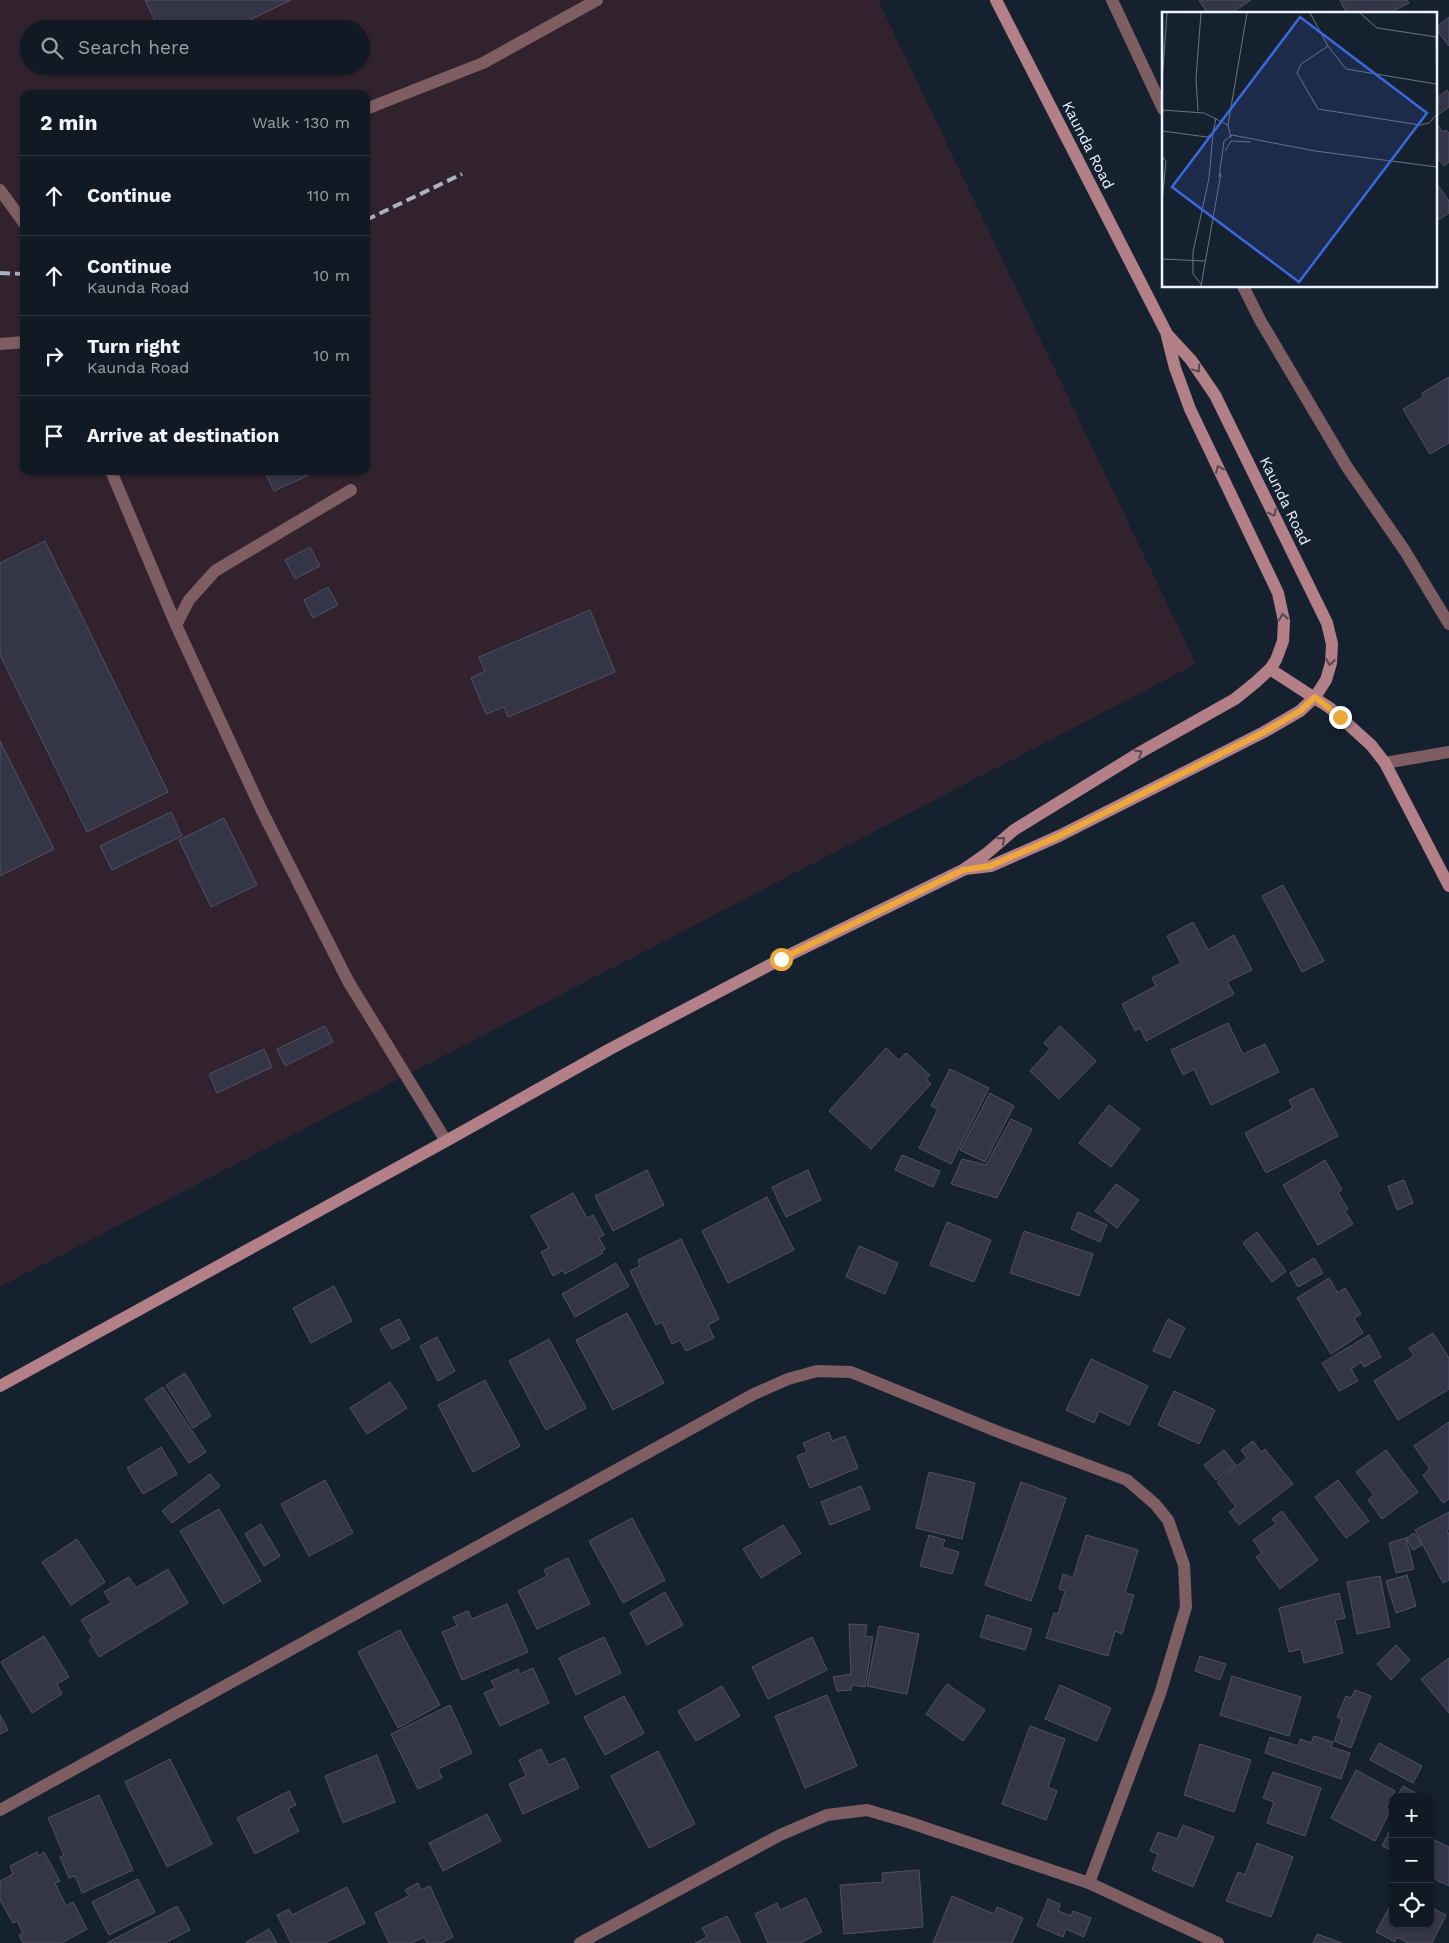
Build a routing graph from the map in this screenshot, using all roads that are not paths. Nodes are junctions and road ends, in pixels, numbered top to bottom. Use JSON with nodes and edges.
{"nodes":[{"id":1,"x":597,"y":0,"type":"edge"},
{"id":2,"x":996,"y":0,"type":"edge"},
{"id":3,"x":1112,"y":0,"type":"edge"},
{"id":4,"x":370,"y":107,"type":"edge"},
{"id":5,"x":1162,"y":107,"type":"edge"},
{"id":6,"x":0,"y":190,"type":"edge"},
{"id":7,"x":20,"y":218,"type":"edge"},
{"id":8,"x":1244,"y":288,"type":"edge"},
{"id":9,"x":1166,"y":332,"type":"junction"},
{"id":10,"x":20,"y":342,"type":"edge"},
{"id":11,"x":0,"y":344,"type":"edge"},
{"id":12,"x":113,"y":475,"type":"edge"},
{"id":13,"x":351,"y":490,"type":"dead end"},
{"id":14,"x":1449,"y":624,"type":"edge"},
{"id":15,"x":176,"y":625,"type":"junction"},
{"id":16,"x":1270,"y":669,"type":"junction"},
{"id":17,"x":1315,"y":697,"type":"junction"},
{"id":18,"x":1449,"y":752,"type":"edge"},
{"id":19,"x":1385,"y":763,"type":"junction"},
{"id":20,"x":963,"y":870,"type":"junction"},
{"id":21,"x":1449,"y":886,"type":"edge"},
{"id":22,"x":446,"y":1141,"type":"junction"},
{"id":23,"x":0,"y":1386,"type":"edge"},
{"id":24,"x":0,"y":1810,"type":"edge"},
{"id":25,"x":1089,"y":1884,"type":"junction"},
{"id":26,"x":580,"y":1943,"type":"edge"},
{"id":27,"x":1218,"y":1943,"type":"edge"}],
"edges":[{"from":1,"to":4,"type":"street"},
{"from":2,"to":9,"type":"main road","name":"Kaunda Road"},
{"from":3,"to":5,"type":"street"},
{"from":6,"to":7,"type":"street"},
{"from":8,"to":14,"type":"street"},
{"from":16,"to":9,"type":"main road","name":"Kaunda Road","one_way":true},
{"from":9,"to":17,"type":"main road","name":"Kaunda Road","one_way":true},
{"from":10,"to":11,"type":"street"},
{"from":12,"to":15,"type":"street"},
{"from":13,"to":15,"type":"street"},
{"from":15,"to":22,"type":"street"},
{"from":16,"to":17,"type":"main road"},
{"from":20,"to":16,"type":"main road","name":"Kaunda Road","one_way":true},
{"from":17,"to":19,"type":"main road"},
{"from":17,"to":20,"type":"main road","name":"Kaunda Road"},
{"from":18,"to":19,"type":"street"},
{"from":19,"to":21,"type":"main road"},
{"from":20,"to":22,"type":"main road"},
{"from":22,"to":23,"type":"main road"},
{"from":24,"to":25,"type":"street"},
{"from":25,"to":26,"type":"street"},
{"from":25,"to":27,"type":"street"}]}
